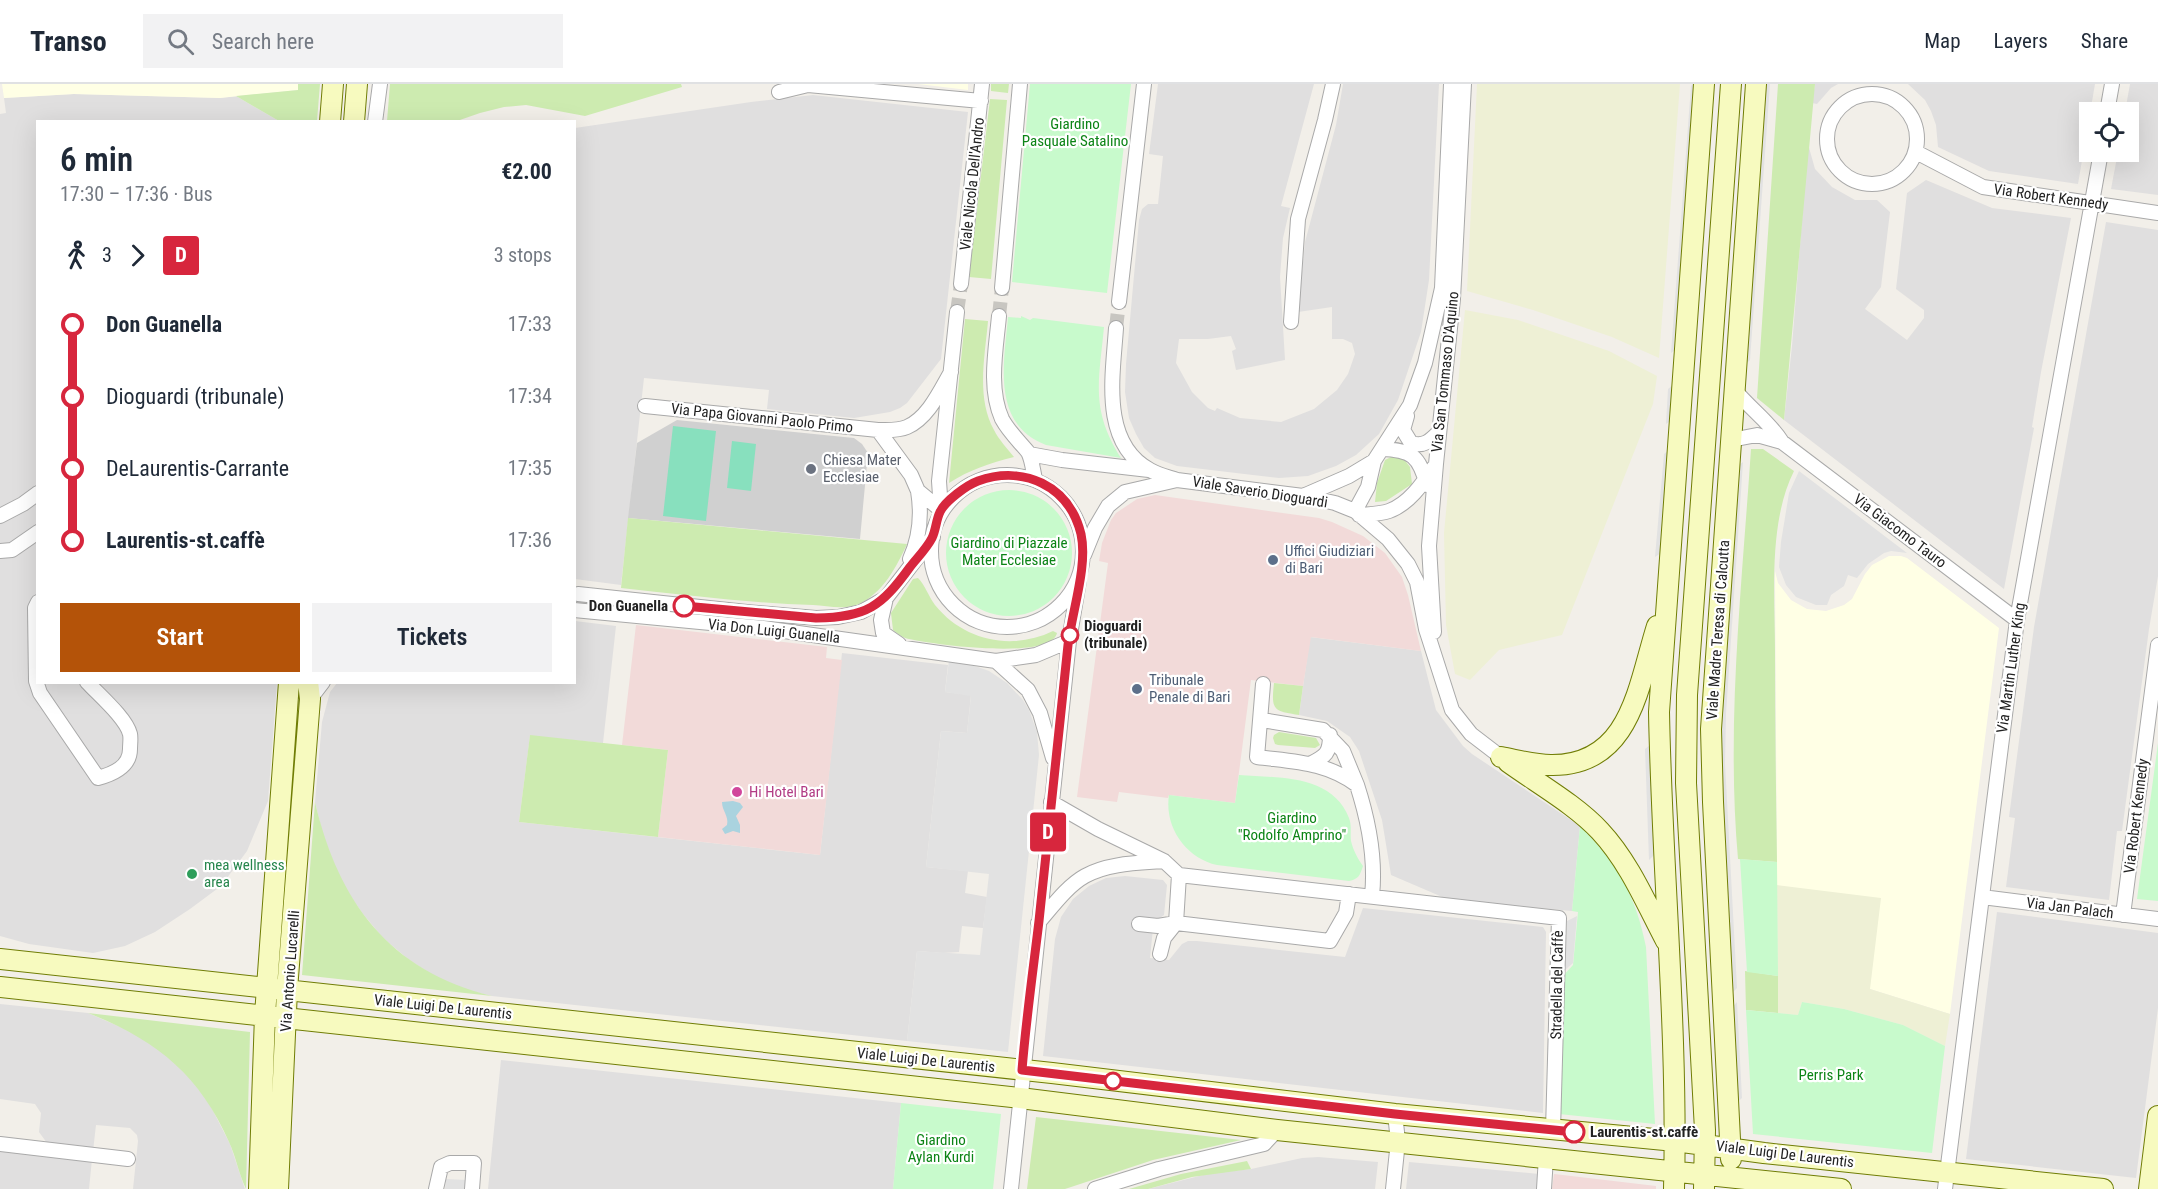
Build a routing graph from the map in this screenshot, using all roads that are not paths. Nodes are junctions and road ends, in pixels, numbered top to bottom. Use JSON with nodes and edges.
{"nodes":[{"id":1,"x":333,"y":84,"type":"edge"},
{"id":2,"x":357,"y":84,"type":"edge"},
{"id":3,"x":380,"y":84,"type":"edge"},
{"id":4,"x":982,"y":84,"type":"edge"},
{"id":5,"x":1020,"y":84,"type":"edge"},
{"id":6,"x":1144,"y":84,"type":"edge"},
{"id":7,"x":1333,"y":84,"type":"edge"},
{"id":8,"x":1451,"y":84,"type":"edge"},
{"id":9,"x":1464,"y":84,"type":"edge"},
{"id":10,"x":1704,"y":84,"type":"edge"},
{"id":11,"x":1731,"y":84,"type":"edge"},
{"id":12,"x":1756,"y":84,"type":"edge"},
{"id":13,"x":2112,"y":84,"type":"edge"},
{"id":14,"x":779,"y":92,"type":"dead end"},
{"id":15,"x":981,"y":101,"type":"junction"},
{"id":16,"x":2109,"y":102,"type":"edge"},
{"id":17,"x":330,"y":119,"type":"edge"},
{"id":18,"x":354,"y":120,"type":"edge"},
{"id":19,"x":375,"y":120,"type":"edge"},
{"id":20,"x":1916,"y":152,"type":"junction"},
{"id":21,"x":2099,"y":162,"type":"edge"},
{"id":22,"x":2092,"y":203,"type":"junction"},
{"id":23,"x":2158,"y":213,"type":"edge"},
{"id":24,"x":961,"y":284,"type":"tunnel mouth"},
{"id":25,"x":1002,"y":288,"type":"tunnel mouth"},
{"id":26,"x":1119,"y":302,"type":"tunnel mouth"},
{"id":27,"x":957,"y":312,"type":"tunnel mouth"},
{"id":28,"x":999,"y":316,"type":"tunnel mouth"},
{"id":29,"x":1291,"y":322,"type":"dead end"},
{"id":30,"x":1116,"y":328,"type":"tunnel mouth"},
{"id":31,"x":951,"y":372,"type":"junction"},
{"id":32,"x":1734,"y":389,"type":"junction"},
{"id":33,"x":1410,"y":405,"type":"junction"},
{"id":34,"x":645,"y":406,"type":"dead end"},
{"id":35,"x":878,"y":430,"type":"junction"},
{"id":36,"x":1439,"y":432,"type":"junction"},
{"id":37,"x":1731,"y":440,"type":"junction"},
{"id":38,"x":1782,"y":442,"type":"junction"},
{"id":39,"x":1382,"y":448,"type":"junction"},
{"id":40,"x":1029,"y":454,"type":"junction"},
{"id":41,"x":1374,"y":461,"type":"junction"},
{"id":42,"x":1436,"y":464,"type":"junction"},
{"id":43,"x":1129,"y":468,"type":"junction"},
{"id":44,"x":1150,"y":470,"type":"junction"},
{"id":45,"x":1035,"y":479,"type":"junction"},
{"id":46,"x":1177,"y":480,"type":"junction"},
{"id":47,"x":1426,"y":480,"type":"junction"},
{"id":48,"x":918,"y":491,"type":"junction"},
{"id":49,"x":1125,"y":492,"type":"junction"},
{"id":50,"x":36,"y":495,"type":"edge"},
{"id":51,"x":1303,"y":496,"type":"junction"},
{"id":52,"x":1433,"y":507,"type":"junction"},
{"id":53,"x":941,"y":510,"type":"junction"},
{"id":54,"x":1357,"y":513,"type":"junction"},
{"id":55,"x":0,"y":516,"type":"edge"},
{"id":56,"x":36,"y":533,"type":"edge"},
{"id":57,"x":933,"y":537,"type":"junction"},
{"id":58,"x":0,"y":550,"type":"edge"},
{"id":59,"x":1084,"y":555,"type":"junction"},
{"id":60,"x":901,"y":580,"type":"junction"},
{"id":61,"x":1079,"y":581,"type":"junction"},
{"id":62,"x":578,"y":594,"type":"dead end"},
{"id":63,"x":1667,"y":596,"type":"junction"},
{"id":64,"x":886,"y":598,"type":"junction"},
{"id":65,"x":36,"y":606,"type":"edge"},
{"id":66,"x":576,"y":610,"type":"edge"},
{"id":67,"x":2017,"y":620,"type":"junction"},
{"id":68,"x":1069,"y":642,"type":"junction"},
{"id":69,"x":2158,"y":645,"type":"edge"},
{"id":70,"x":901,"y":646,"type":"junction"},
{"id":71,"x":996,"y":661,"type":"junction"},
{"id":72,"x":1436,"y":661,"type":"junction"},
{"id":73,"x":36,"y":681,"type":"edge"},
{"id":74,"x":37,"y":684,"type":"edge"},
{"id":75,"x":89,"y":684,"type":"edge"},
{"id":76,"x":289,"y":684,"type":"edge"},
{"id":77,"x":1263,"y":684,"type":"dead end"},
{"id":78,"x":309,"y":691,"type":"edge"},
{"id":79,"x":1262,"y":720,"type":"junction"},
{"id":80,"x":1330,"y":735,"type":"junction"},
{"id":81,"x":1501,"y":757,"type":"junction"},
{"id":82,"x":1310,"y":764,"type":"junction"},
{"id":83,"x":1055,"y":769,"type":"junction"},
{"id":84,"x":1358,"y":785,"type":"junction"},
{"id":85,"x":1051,"y":802,"type":"junction"},
{"id":86,"x":1164,"y":861,"type":"junction"},
{"id":87,"x":1179,"y":874,"type":"junction"},
{"id":88,"x":1349,"y":894,"type":"junction"},
{"id":89,"x":1372,"y":896,"type":"junction"},
{"id":90,"x":1982,"y":897,"type":"junction"},
{"id":91,"x":2123,"y":915,"type":"junction"},
{"id":92,"x":2158,"y":919,"type":"edge"},
{"id":93,"x":1038,"y":923,"type":"junction"},
{"id":94,"x":1176,"y":923,"type":"junction"},
{"id":95,"x":1139,"y":924,"type":"dead end"},
{"id":96,"x":1670,"y":948,"type":"junction"},
{"id":97,"x":1160,"y":954,"type":"dead end"},
{"id":98,"x":0,"y":959,"type":"edge"},
{"id":99,"x":0,"y":987,"type":"edge"},
{"id":100,"x":267,"y":987,"type":"junction"},
{"id":101,"x":287,"y":990,"type":"junction"},
{"id":102,"x":1672,"y":1009,"type":"junction"},
{"id":103,"x":265,"y":1015,"type":"junction"},
{"id":104,"x":286,"y":1018,"type":"junction"},
{"id":105,"x":1698,"y":1022,"type":"junction"},
{"id":106,"x":1022,"y":1070,"type":"junction"},
{"id":107,"x":1020,"y":1098,"type":"junction"},
{"id":108,"x":1281,"y":1101,"type":"junction"},
{"id":109,"x":1395,"y":1114,"type":"junction"},
{"id":110,"x":2158,"y":1116,"type":"edge"},
{"id":111,"x":1277,"y":1130,"type":"junction"},
{"id":112,"x":1553,"y":1130,"type":"junction"},
{"id":113,"x":1398,"y":1141,"type":"junction"},
{"id":114,"x":1675,"y":1141,"type":"junction"},
{"id":115,"x":0,"y":1144,"type":"edge"},
{"id":116,"x":1705,"y":1145,"type":"junction"},
{"id":117,"x":1731,"y":1148,"type":"junction"},
{"id":118,"x":1546,"y":1157,"type":"junction"},
{"id":119,"x":128,"y":1159,"type":"dead end"},
{"id":120,"x":1675,"y":1180,"type":"edge"},
{"id":121,"x":1704,"y":1181,"type":"edge"},
{"id":122,"x":1946,"y":1181,"type":"edge"},
{"id":123,"x":1733,"y":1183,"type":"edge"},
{"id":124,"x":259,"y":1189,"type":"edge"},
{"id":125,"x":278,"y":1189,"type":"edge"},
{"id":126,"x":436,"y":1189,"type":"edge"},
{"id":127,"x":472,"y":1189,"type":"edge"},
{"id":128,"x":1011,"y":1189,"type":"edge"},
{"id":129,"x":1095,"y":1189,"type":"edge"},
{"id":130,"x":1393,"y":1189,"type":"edge"},
{"id":131,"x":1544,"y":1189,"type":"edge"},
{"id":132,"x":1841,"y":1189,"type":"edge"},
{"id":133,"x":2103,"y":1189,"type":"edge"},
{"id":134,"x":2149,"y":1189,"type":"edge"}],
"edges":[{"from":1,"to":17,"type":"street"},
{"from":2,"to":18,"type":"street"},
{"from":3,"to":19,"type":"street"},
{"from":4,"to":15,"type":"street","name":"Viale Nicola Dell'Andro"},
{"from":5,"to":25,"type":"street"},
{"from":6,"to":26,"type":"street"},
{"from":7,"to":29,"type":"street"},
{"from":8,"to":33,"type":"street","name":"Via San Tommaso D'Aquino"},
{"from":9,"to":36,"type":"street","name":"Via San Tommaso D'Aquino"},
{"from":10,"to":63,"type":"street"},
{"from":11,"to":105,"type":"street","name":"Viale Madre Teresa di Calcutta"},
{"from":12,"to":32,"type":"street","name":"Viale Madre Teresa di Calcutta"},
{"from":13,"to":16,"type":"street"},
{"from":14,"to":15,"type":"street"},
{"from":15,"to":24,"type":"street","name":"Viale Nicola Dell'Andro"},
{"from":20,"to":20,"type":"street"},
{"from":20,"to":22,"type":"street","name":"Via Robert Kennedy"},
{"from":21,"to":22,"type":"street","name":"Via Martin Luther King"},
{"from":22,"to":23,"type":"street","name":"Via Robert Kennedy"},
{"from":22,"to":67,"type":"street","name":"Via Martin Luther King"},
{"from":27,"to":31,"type":"street"},
{"from":28,"to":40,"type":"street"},
{"from":30,"to":44,"type":"street"},
{"from":31,"to":35,"type":"street","name":"Via Papa Giovanni Paolo Primo"},
{"from":31,"to":53,"type":"street"},
{"from":32,"to":37,"type":"street","name":"Viale Madre Teresa di Calcutta"},
{"from":32,"to":38,"type":"street","name":"Via Giacomo Tauro"},
{"from":33,"to":36,"type":"street"},
{"from":33,"to":39,"type":"street","name":"Via San Tommaso D'Aquino"},
{"from":34,"to":35,"type":"street","name":"Via Papa Giovanni Paolo Primo"},
{"from":35,"to":48,"type":"street"},
{"from":36,"to":42,"type":"street","name":"Via San Tommaso D'Aquino"},
{"from":37,"to":38,"type":"street","name":"Via Giacomo Tauro"},
{"from":37,"to":117,"type":"street","name":"Viale Madre Teresa di Calcutta"},
{"from":38,"to":67,"type":"street","name":"Via Giacomo Tauro"},
{"from":39,"to":41,"type":"street","name":"Via San Tommaso D'Aquino"},
{"from":39,"to":47,"type":"street"},
{"from":40,"to":43,"type":"street"},
{"from":40,"to":45,"type":"street"},
{"from":41,"to":51,"type":"street","name":"Via San Tommaso D'Aquino"},
{"from":41,"to":54,"type":"street"},
{"from":42,"to":47,"type":"street"},
{"from":42,"to":52,"type":"street","name":"Via San Tommaso D'Aquino"},
{"from":43,"to":44,"type":"street"},
{"from":43,"to":49,"type":"street"},
{"from":44,"to":46,"type":"street"},
{"from":45,"to":53,"type":"street"},
{"from":45,"to":59,"type":"street"},
{"from":46,"to":49,"type":"street","name":"Viale Saverio Dioguardi"},
{"from":46,"to":51,"type":"street","name":"Viale Saverio Dioguardi"},
{"from":47,"to":52,"type":"street"},
{"from":47,"to":54,"type":"street"},
{"from":48,"to":53,"type":"street"},
{"from":48,"to":60,"type":"street"},
{"from":49,"to":59,"type":"street"},
{"from":50,"to":55,"type":"street"},
{"from":51,"to":54,"type":"street","name":"Viale Saverio Dioguardi"},
{"from":52,"to":72,"type":"street","name":"Via San Tommaso D'Aquino"},
{"from":53,"to":57,"type":"street"},
{"from":54,"to":72,"type":"street","name":"Viale Saverio Dioguardi"},
{"from":56,"to":58,"type":"street"},
{"from":57,"to":60,"type":"street","name":"Via Don Luigi Guanella"},
{"from":57,"to":61,"type":"street"},
{"from":59,"to":61,"type":"street"},
{"from":60,"to":64,"type":"street","name":"Via Don Luigi Guanella"},
{"from":61,"to":68,"type":"street"},
{"from":62,"to":64,"type":"street","name":"Via Don Luigi Guanella"},
{"from":63,"to":81,"type":"street","name":"Viale Saverio Dioguardi"},
{"from":63,"to":96,"type":"street"},
{"from":64,"to":70,"type":"street"},
{"from":65,"to":73,"type":"street"},
{"from":66,"to":70,"type":"street","name":"Via Don Luigi Guanella"},
{"from":67,"to":90,"type":"street","name":"Via Martin Luther King"},
{"from":68,"to":71,"type":"street","name":"Via Don Luigi Guanella"},
{"from":68,"to":83,"type":"street"},
{"from":69,"to":91,"type":"street","name":"Via Robert Kennedy"},
{"from":70,"to":71,"type":"street","name":"Via Don Luigi Guanella"},
{"from":71,"to":83,"type":"street"},
{"from":72,"to":81,"type":"street","name":"Viale Saverio Dioguardi"},
{"from":74,"to":75,"type":"street"},
{"from":76,"to":100,"type":"street","name":"Via Antonio Lucarelli"},
{"from":77,"to":79,"type":"street"},
{"from":78,"to":101,"type":"street","name":"Via Antonio Lucarelli"},
{"from":79,"to":80,"type":"street"},
{"from":79,"to":82,"type":"street"},
{"from":80,"to":82,"type":"street"},
{"from":80,"to":84,"type":"street"},
{"from":81,"to":96,"type":"street","name":"Viale Saverio Dioguardi"},
{"from":82,"to":84,"type":"street"},
{"from":83,"to":85,"type":"street"},
{"from":84,"to":89,"type":"street"},
{"from":85,"to":86,"type":"street"},
{"from":85,"to":93,"type":"street"},
{"from":86,"to":87,"type":"street"},
{"from":86,"to":93,"type":"street"},
{"from":87,"to":88,"type":"street","name":"Stradella del Caffè"},
{"from":87,"to":94,"type":"street"},
{"from":88,"to":89,"type":"street","name":"Stradella del Caffè"},
{"from":88,"to":94,"type":"street"},
{"from":89,"to":112,"type":"street","name":"Stradella del Caffè"},
{"from":90,"to":91,"type":"street","name":"Via Jan Palach"},
{"from":90,"to":122,"type":"street","name":"Via Martin Luther King"},
{"from":91,"to":92,"type":"street","name":"Via Jan Palach"},
{"from":93,"to":106,"type":"street"},
{"from":94,"to":95,"type":"street"},
{"from":94,"to":97,"type":"street"},
{"from":96,"to":102,"type":"street"},
{"from":98,"to":100,"type":"street","name":"Viale Luigi De Laurentis"},
{"from":99,"to":103,"type":"street","name":"Viale Luigi De Laurentis"},
{"from":100,"to":101,"type":"street","name":"Viale Luigi De Laurentis"},
{"from":100,"to":103,"type":"street","name":"Via Antonio Lucarelli"},
{"from":101,"to":104,"type":"street","name":"Via Antonio Lucarelli"},
{"from":101,"to":106,"type":"street","name":"Viale Luigi De Laurentis"},
{"from":102,"to":105,"type":"street"},
{"from":102,"to":114,"type":"street"},
{"from":103,"to":104,"type":"street","name":"Viale Luigi De Laurentis"},
{"from":103,"to":124,"type":"street","name":"Via Antonio Lucarelli"},
{"from":104,"to":107,"type":"street","name":"Viale Luigi De Laurentis"},
{"from":104,"to":125,"type":"street","name":"Via Antonio Lucarelli"},
{"from":105,"to":116,"type":"street","name":"Viale Madre Teresa di Calcutta"},
{"from":106,"to":107,"type":"street"},
{"from":106,"to":108,"type":"street","name":"Viale Luigi De Laurentis"},
{"from":107,"to":111,"type":"street","name":"Viale Luigi De Laurentis"},
{"from":107,"to":128,"type":"street"},
{"from":108,"to":109,"type":"street","name":"Viale Luigi De Laurentis"},
{"from":108,"to":111,"type":"street"},
{"from":109,"to":112,"type":"street","name":"Viale Luigi De Laurentis"},
{"from":109,"to":113,"type":"street"},
{"from":110,"to":134,"type":"street"},
{"from":111,"to":113,"type":"street","name":"Viale Luigi De Laurentis"},
{"from":111,"to":129,"type":"street"},
{"from":112,"to":114,"type":"street","name":"Viale Luigi De Laurentis"},
{"from":113,"to":118,"type":"street","name":"Viale Luigi De Laurentis"},
{"from":113,"to":130,"type":"street"},
{"from":114,"to":116,"type":"street","name":"Viale Luigi De Laurentis"},
{"from":114,"to":120,"type":"street"},
{"from":115,"to":119,"type":"street"},
{"from":116,"to":117,"type":"street","name":"Viale Luigi De Laurentis"},
{"from":116,"to":121,"type":"street","name":"Viale Madre Teresa di Calcutta"},
{"from":117,"to":122,"type":"street","name":"Viale Luigi De Laurentis"},
{"from":117,"to":123,"type":"street","name":"Viale Madre Teresa di Calcutta"},
{"from":118,"to":120,"type":"street","name":"Viale Luigi De Laurentis"},
{"from":118,"to":131,"type":"street"},
{"from":120,"to":121,"type":"street","name":"Viale Luigi De Laurentis"},
{"from":121,"to":123,"type":"street","name":"Viale Luigi De Laurentis"},
{"from":122,"to":133,"type":"street","name":"Viale Luigi De Laurentis"},
{"from":123,"to":132,"type":"street","name":"Viale Luigi De Laurentis"},
{"from":126,"to":127,"type":"street"}]}
